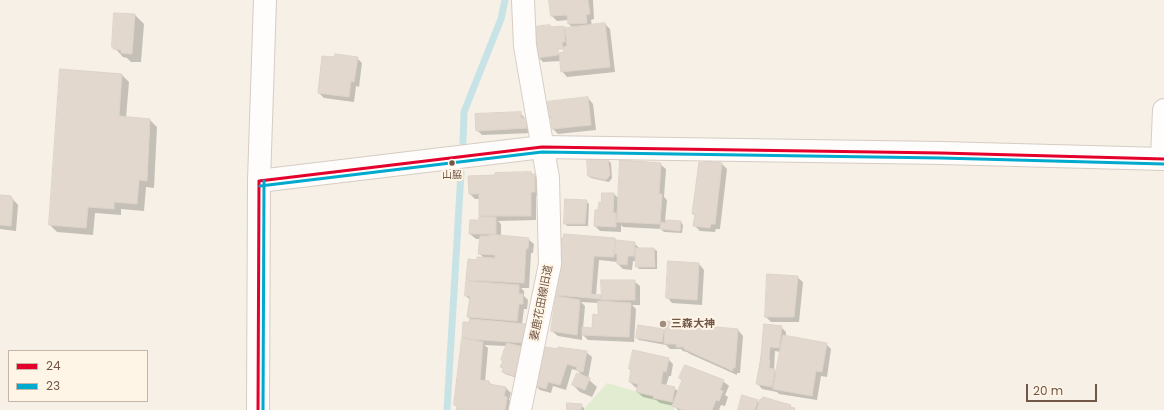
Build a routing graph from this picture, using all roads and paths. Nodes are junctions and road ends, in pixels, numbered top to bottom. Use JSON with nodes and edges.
{"nodes":[{"id":1,"x":265,"y":0,"type":"edge"},
{"id":2,"x":523,"y":0,"type":"edge"},
{"id":3,"x":1164,"y":110,"type":"edge"},
{"id":4,"x":542,"y":147,"type":"junction"},
{"id":5,"x":1163,"y":159,"type":"edge"},
{"id":6,"x":259,"y":181,"type":"junction"},
{"id":7,"x":258,"y":410,"type":"edge"},
{"id":8,"x":520,"y":410,"type":"edge"}],
"edges":[{"from":1,"to":6,"type":"main road"},
{"from":2,"to":4,"type":"main road","name":"妻鹿花田線旧道"},
{"from":3,"to":5,"type":"main road"},
{"from":4,"to":5,"type":"main road"},
{"from":4,"to":6,"type":"main road"},
{"from":4,"to":8,"type":"main road","name":"妻鹿花田線旧道"},
{"from":6,"to":7,"type":"main road"}]}
